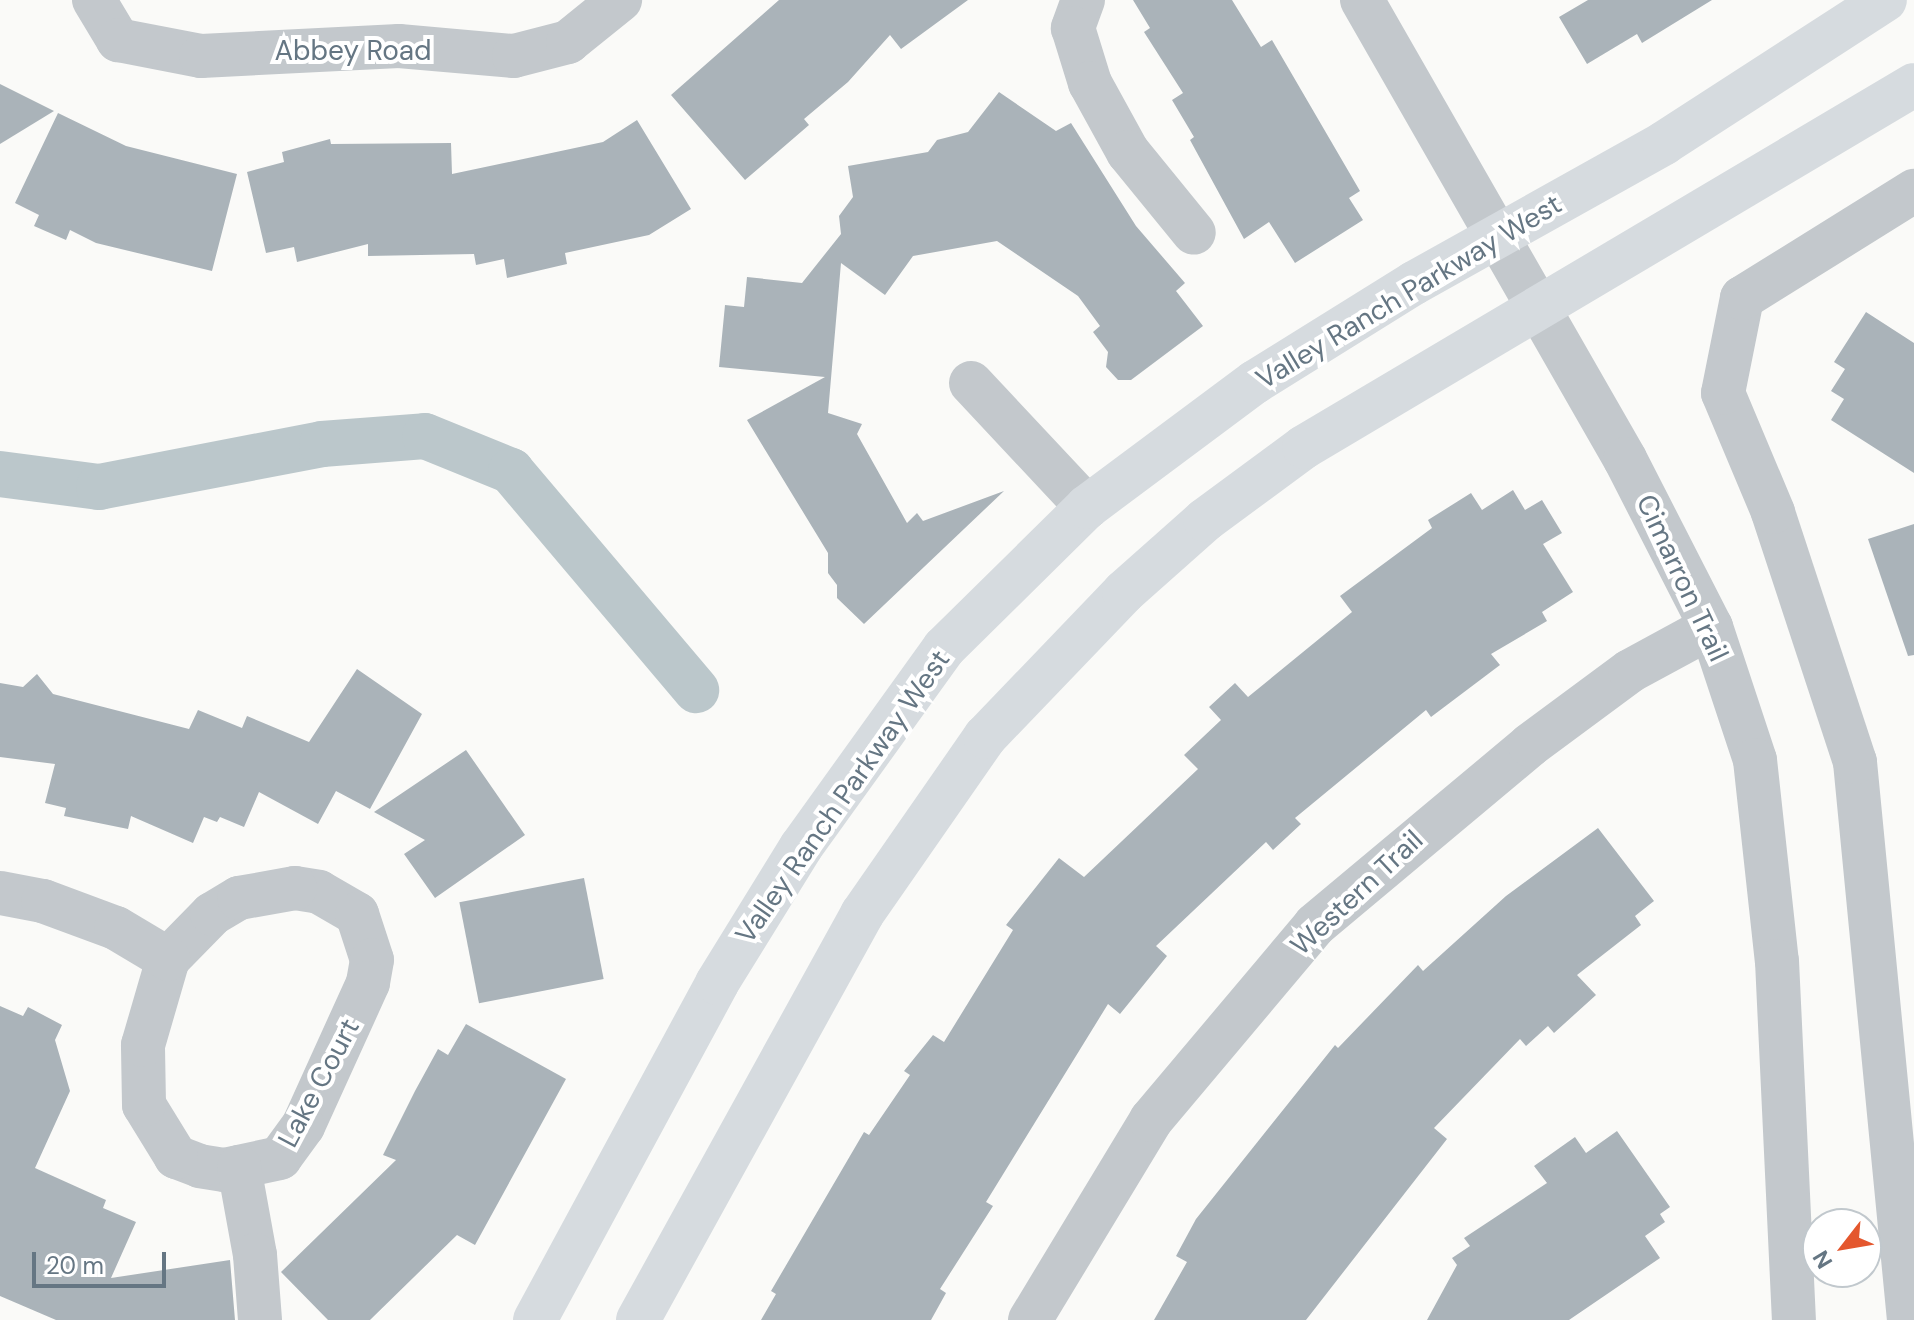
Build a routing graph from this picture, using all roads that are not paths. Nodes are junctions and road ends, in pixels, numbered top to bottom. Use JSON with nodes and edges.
{"nodes":[{"id":1,"x":94,"y":0,"type":"edge"},
{"id":2,"x":620,"y":0,"type":"edge"},
{"id":3,"x":1083,"y":0,"type":"edge"},
{"id":4,"x":1362,"y":0,"type":"edge"},
{"id":5,"x":1885,"y":0,"type":"edge"},
{"id":6,"x":1914,"y":85,"type":"edge"},
{"id":7,"x":1914,"y":191,"type":"edge"},
{"id":8,"x":1194,"y":233,"type":"dead end"},
{"id":9,"x":1500,"y":235,"type":"junction"},
{"id":10,"x":1540,"y":306,"type":"junction"},
{"id":11,"x":971,"y":383,"type":"dead end"},
{"id":12,"x":1087,"y":507,"type":"junction"},
{"id":13,"x":1711,"y":627,"type":"junction"},
{"id":14,"x":0,"y":893,"type":"edge"},
{"id":15,"x":168,"y":959,"type":"junction"},
{"id":16,"x":239,"y":1167,"type":"junction"},
{"id":17,"x":1907,"y":1248,"type":"edge"},
{"id":18,"x":1791,"y":1319,"type":"edge"},
{"id":19,"x":260,"y":1320,"type":"edge"},
{"id":20,"x":535,"y":1320,"type":"edge"},
{"id":21,"x":638,"y":1320,"type":"edge"},
{"id":22,"x":1030,"y":1320,"type":"edge"},
{"id":23,"x":1909,"y":1320,"type":"edge"}],
"edges":[{"from":1,"to":2,"type":"street","name":"Abbey Road"},
{"from":3,"to":8,"type":"street"},
{"from":4,"to":9,"type":"street","name":"Cimarron Trail"},
{"from":5,"to":9,"type":"main road","name":"Valley Ranch Parkway West"},
{"from":6,"to":10,"type":"main road"},
{"from":7,"to":17,"type":"street"},
{"from":9,"to":10,"type":"street","name":"Cimarron Trail"},
{"from":9,"to":12,"type":"main road","name":"Valley Ranch Parkway West"},
{"from":10,"to":13,"type":"street","name":"Cimarron Trail"},
{"from":10,"to":21,"type":"main road"},
{"from":11,"to":12,"type":"street"},
{"from":12,"to":20,"type":"main road","name":"Valley Ranch Parkway West"},
{"from":13,"to":18,"type":"street","name":"Cimarron Trail"},
{"from":13,"to":22,"type":"street","name":"Western Trail"},
{"from":14,"to":15,"type":"street"},
{"from":15,"to":16,"type":"street","name":"Lake Court"},
{"from":15,"to":16,"type":"street","name":"Lake Court"},
{"from":16,"to":19,"type":"street"},
{"from":17,"to":23,"type":"street"}]}
